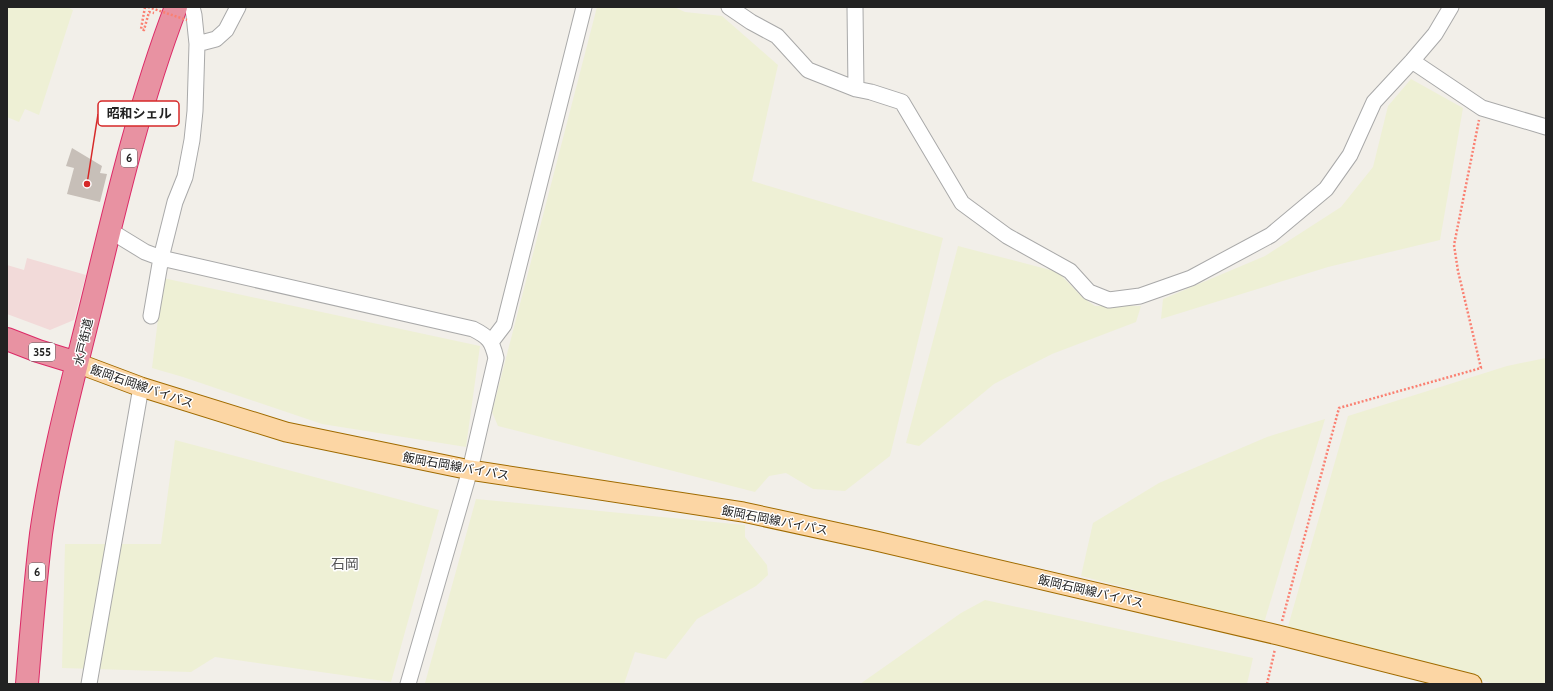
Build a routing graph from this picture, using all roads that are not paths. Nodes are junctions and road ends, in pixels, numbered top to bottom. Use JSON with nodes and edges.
{"nodes":[{"id":1,"x":238,"y":7,"type":"edge"},
{"id":2,"x":584,"y":7,"type":"edge"},
{"id":3,"x":729,"y":7,"type":"edge"},
{"id":4,"x":854,"y":7,"type":"edge"},
{"id":5,"x":1451,"y":7,"type":"edge"},
{"id":6,"x":160,"y":10,"type":"edge"},
{"id":7,"x":185,"y":11,"type":"edge"},
{"id":8,"x":164,"y":38,"type":"junction"},
{"id":9,"x":198,"y":44,"type":"junction"},
{"id":10,"x":1412,"y":61,"type":"junction"},
{"id":11,"x":856,"y":89,"type":"junction"},
{"id":12,"x":1546,"y":127,"type":"edge"},
{"id":13,"x":109,"y":230,"type":"junction"},
{"id":14,"x":161,"y":258,"type":"junction"},
{"id":15,"x":151,"y":316,"type":"dead end"},
{"id":16,"x":7,"y":339,"type":"edge"},
{"id":17,"x":492,"y":342,"type":"junction"},
{"id":18,"x":78,"y":363,"type":"junction"},
{"id":19,"x":141,"y":387,"type":"junction"},
{"id":20,"x":470,"y":470,"type":"junction"},
{"id":21,"x":27,"y":684,"type":"edge"},
{"id":22,"x":89,"y":684,"type":"edge"},
{"id":23,"x":408,"y":684,"type":"edge"},
{"id":24,"x":1472,"y":684,"type":"edge"}],
"edges":[{"from":1,"to":9,"type":"street"},
{"from":2,"to":17,"type":"street"},
{"from":3,"to":11,"type":"street"},
{"from":4,"to":11,"type":"street"},
{"from":5,"to":10,"type":"street"},
{"from":6,"to":8,"type":"highway"},
{"from":7,"to":8,"type":"highway","name":"水戸街道","number":"6"},
{"from":7,"to":9,"type":"street"},
{"from":8,"to":13,"type":"highway","name":"水戸街道","number":"6"},
{"from":9,"to":14,"type":"street"},
{"from":10,"to":11,"type":"street"},
{"from":10,"to":12,"type":"street"},
{"from":13,"to":14,"type":"street"},
{"from":13,"to":18,"type":"highway","name":"水戸街道","number":"6"},
{"from":14,"to":15,"type":"street"},
{"from":14,"to":17,"type":"street"},
{"from":16,"to":18,"type":"highway","number":"355"},
{"from":17,"to":20,"type":"street"},
{"from":18,"to":19,"type":"main road","name":"飯岡石岡線バイパス"},
{"from":18,"to":21,"type":"highway","name":"水戸街道","number":"6"},
{"from":19,"to":20,"type":"main road","name":"飯岡石岡線バイパス"},
{"from":19,"to":22,"type":"street"},
{"from":20,"to":23,"type":"street"},
{"from":20,"to":24,"type":"main road","name":"飯岡石岡線バイパス"}]}
